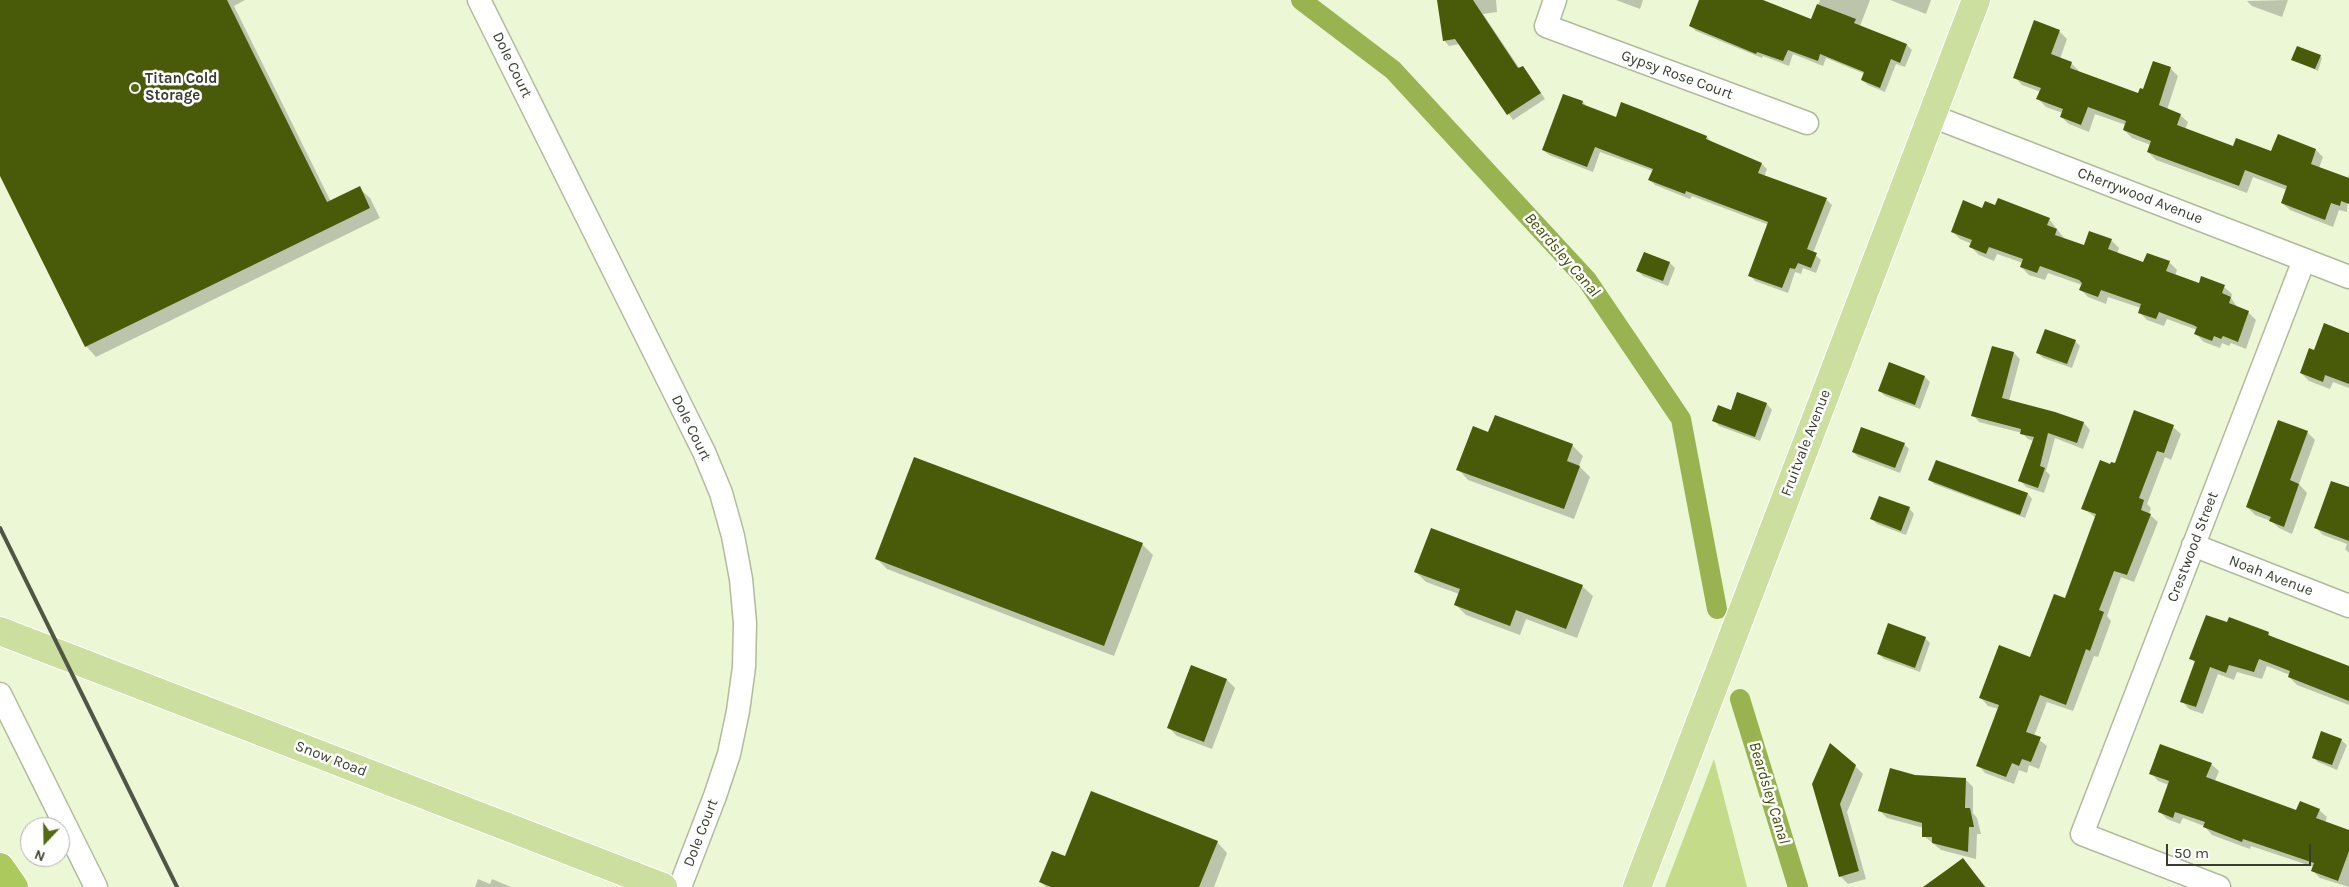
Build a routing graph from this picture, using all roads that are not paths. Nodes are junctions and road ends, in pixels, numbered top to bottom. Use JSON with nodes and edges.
{"nodes":[{"id":1,"x":479,"y":0,"type":"edge"},
{"id":2,"x":1555,"y":0,"type":"edge"},
{"id":3,"x":1976,"y":0,"type":"edge"},
{"id":4,"x":1932,"y":116,"type":"junction"},
{"id":5,"x":1807,"y":123,"type":"dead end"},
{"id":6,"x":2304,"y":260,"type":"junction"},
{"id":7,"x":2349,"y":277,"type":"edge"},
{"id":8,"x":2193,"y":545,"type":"junction"},
{"id":9,"x":2349,"y":606,"type":"edge"},
{"id":10,"x":0,"y":631,"type":"edge"},
{"id":11,"x":0,"y":694,"type":"edge"},
{"id":12,"x":0,"y":867,"type":"edge"},
{"id":13,"x":14,"y":887,"type":"edge"},
{"id":14,"x":96,"y":887,"type":"edge"},
{"id":15,"x":663,"y":887,"type":"edge"},
{"id":16,"x":680,"y":887,"type":"edge"},
{"id":17,"x":1637,"y":887,"type":"edge"},
{"id":18,"x":2219,"y":887,"type":"edge"}],
"edges":[{"from":1,"to":16,"type":"street","name":"Dole Court"},
{"from":2,"to":5,"type":"street","name":"Gypsy Rose Court"},
{"from":3,"to":4,"type":"main road","name":"Fruitvale Avenue"},
{"from":4,"to":6,"type":"street","name":"Cherrywood Avenue"},
{"from":4,"to":17,"type":"main road","name":"Fruitvale Avenue"},
{"from":6,"to":7,"type":"street","name":"Cherrywood Avenue"},
{"from":6,"to":8,"type":"street","name":"Crestwood Street"},
{"from":8,"to":9,"type":"street","name":"Noah Avenue"},
{"from":8,"to":18,"type":"street","name":"Crestwood Street"},
{"from":10,"to":15,"type":"main road","name":"Snow Road"},
{"from":11,"to":14,"type":"street"},
{"from":12,"to":13,"type":"highway"}]}
